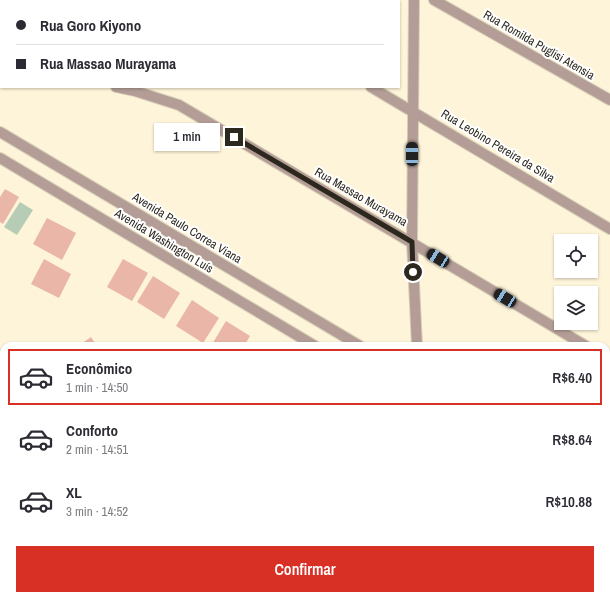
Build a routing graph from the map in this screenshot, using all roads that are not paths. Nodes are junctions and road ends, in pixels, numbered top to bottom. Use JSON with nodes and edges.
{"nodes":[{"id":1,"x":414,"y":0,"type":"edge"},
{"id":2,"x":434,"y":0,"type":"edge"},
{"id":3,"x":126,"y":88,"type":"edge"},
{"id":4,"x":373,"y":88,"type":"edge"},
{"id":5,"x":136,"y":89,"type":"edge"},
{"id":6,"x":610,"y":100,"type":"edge"},
{"id":7,"x":413,"y":110,"type":"junction"},
{"id":8,"x":0,"y":132,"type":"edge"},
{"id":9,"x":0,"y":158,"type":"edge"},
{"id":10,"x":610,"y":229,"type":"edge"},
{"id":11,"x":412,"y":242,"type":"junction"},
{"id":12,"x":308,"y":342,"type":"edge"},
{"id":13,"x":353,"y":342,"type":"edge"},
{"id":14,"x":417,"y":342,"type":"edge"},
{"id":15,"x":579,"y":342,"type":"edge"}],
"edges":[{"from":1,"to":7,"type":"street"},
{"from":2,"to":6,"type":"street","name":"Rua Romilda Puglisi Atensia"},
{"from":3,"to":5,"type":"street","name":"Rua Massao Murayama"},
{"from":4,"to":7,"type":"street","name":"Rua Leobino Pereira da Silva"},
{"from":5,"to":11,"type":"street","name":"Rua Massao Murayama"},
{"from":7,"to":10,"type":"street","name":"Rua Leobino Pereira da Silva"},
{"from":7,"to":11,"type":"street"},
{"from":8,"to":13,"type":"street","name":"Avenida Paulo Correa Viana"},
{"from":9,"to":12,"type":"street","name":"Avenida Washington Luís"},
{"from":11,"to":14,"type":"street"},
{"from":11,"to":15,"type":"street","name":"Rua Massao Murayama"}]}
